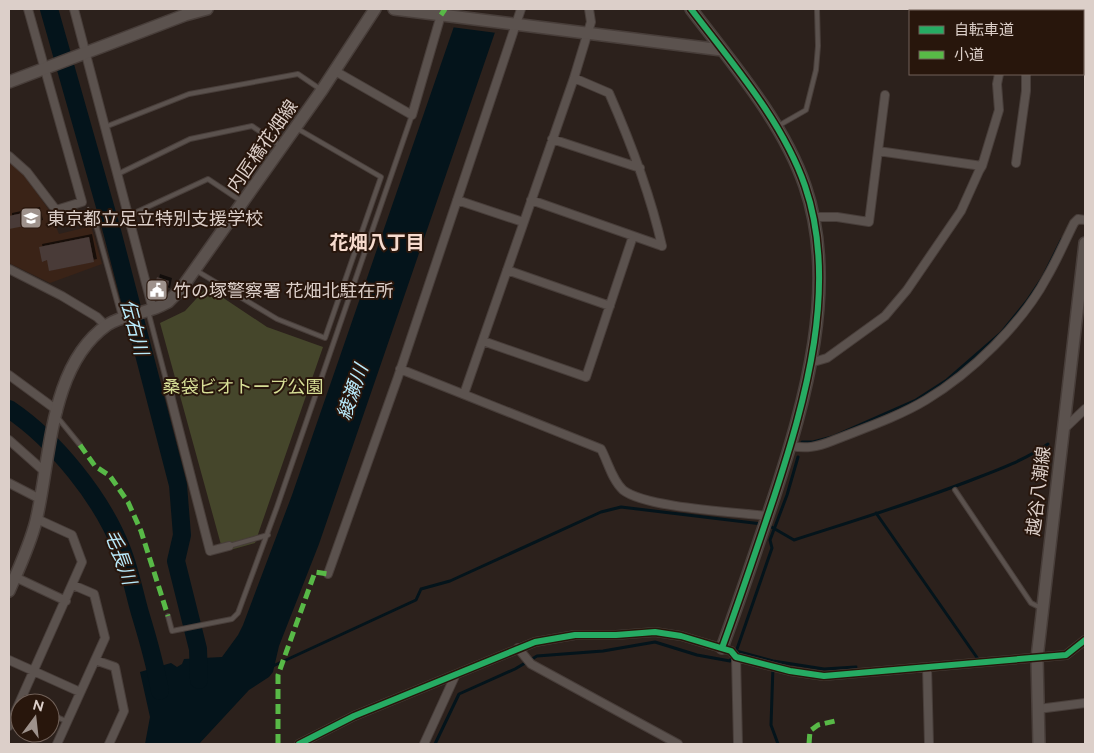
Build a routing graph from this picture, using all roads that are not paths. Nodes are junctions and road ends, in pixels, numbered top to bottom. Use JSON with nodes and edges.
{"nodes":[{"id":1,"x":28,"y":9,"type":"edge"},
{"id":2,"x":74,"y":9,"type":"edge"},
{"id":3,"x":207,"y":9,"type":"edge"},
{"id":4,"x":375,"y":9,"type":"edge"},
{"id":5,"x":394,"y":9,"type":"edge"},
{"id":6,"x":521,"y":9,"type":"edge"},
{"id":7,"x":589,"y":9,"type":"edge"},
{"id":8,"x":691,"y":9,"type":"edge"},
{"id":9,"x":817,"y":9,"type":"edge"},
{"id":10,"x":444,"y":15,"type":"junction"},
{"id":11,"x":513,"y":24,"type":"junction"},
{"id":12,"x":588,"y":33,"type":"junction"},
{"id":13,"x":722,"y":50,"type":"junction"},
{"id":14,"x":82,"y":54,"type":"junction"},
{"id":15,"x":47,"y":68,"type":"junction"},
{"id":16,"x":336,"y":71,"type":"junction"},
{"id":17,"x":999,"y":75,"type":"edge"},
{"id":18,"x":1026,"y":75,"type":"edge"},
{"id":19,"x":574,"y":78,"type":"junction"},
{"id":20,"x":9,"y":82,"type":"edge"},
{"id":21,"x":322,"y":90,"type":"junction"},
{"id":22,"x":885,"y":95,"type":"dead end"},
{"id":23,"x":412,"y":115,"type":"junction"},
{"id":24,"x":105,"y":127,"type":"junction"},
{"id":25,"x":296,"y":127,"type":"junction"},
{"id":26,"x":776,"y":127,"type":"junction"},
{"id":27,"x":552,"y":139,"type":"junction"},
{"id":28,"x":282,"y":147,"type":"junction"},
{"id":29,"x":878,"y":151,"type":"junction"},
{"id":30,"x":9,"y":156,"type":"edge"},
{"id":31,"x":1016,"y":163,"type":"dead end"},
{"id":32,"x":982,"y":166,"type":"junction"},
{"id":33,"x":640,"y":168,"type":"junction"},
{"id":34,"x":117,"y":175,"type":"junction"},
{"id":35,"x":457,"y":200,"type":"junction"},
{"id":36,"x":531,"y":200,"type":"junction"},
{"id":37,"x":244,"y":202,"type":"junction"},
{"id":38,"x":128,"y":216,"type":"junction"},
{"id":39,"x":813,"y":216,"type":"junction"},
{"id":40,"x":1085,"y":220,"type":"edge"},
{"id":41,"x":523,"y":222,"type":"junction"},
{"id":42,"x":96,"y":225,"type":"dead end"},
{"id":43,"x":633,"y":236,"type":"junction"},
{"id":44,"x":1085,"y":243,"type":"edge"},
{"id":45,"x":9,"y":269,"type":"edge"},
{"id":46,"x":196,"y":270,"type":"junction"},
{"id":47,"x":507,"y":270,"type":"junction"},
{"id":48,"x":1082,"y":301,"type":"edge"},
{"id":49,"x":610,"y":306,"type":"junction"},
{"id":50,"x":148,"y":311,"type":"junction"},
{"id":51,"x":123,"y":318,"type":"junction"},
{"id":52,"x":106,"y":326,"type":"junction"},
{"id":53,"x":483,"y":341,"type":"junction"},
{"id":54,"x":810,"y":363,"type":"junction"},
{"id":55,"x":400,"y":368,"type":"junction"},
{"id":56,"x":9,"y":376,"type":"edge"},
{"id":57,"x":464,"y":394,"type":"junction"},
{"id":58,"x":170,"y":395,"type":"joint"},
{"id":59,"x":1085,"y":410,"type":"edge"},
{"id":60,"x":56,"y":416,"type":"junction"},
{"id":61,"x":1063,"y":430,"type":"junction"},
{"id":62,"x":9,"y":440,"type":"edge"},
{"id":63,"x":80,"y":445,"type":"dead end"},
{"id":64,"x":791,"y":446,"type":"junction"},
{"id":65,"x":45,"y":469,"type":"junction"},
{"id":66,"x":9,"y":483,"type":"edge"},
{"id":67,"x":955,"y":490,"type":"dead end"},
{"id":68,"x":40,"y":499,"type":"junction"},
{"id":69,"x":768,"y":516,"type":"junction"},
{"id":70,"x":36,"y":519,"type":"junction"},
{"id":71,"x":268,"y":535,"type":"junction"},
{"id":72,"x":229,"y":546,"type":"joint"},
{"id":73,"x":328,"y":574,"type":"dead end"},
{"id":74,"x":15,"y":577,"type":"junction"},
{"id":75,"x":73,"y":585,"type":"junction"},
{"id":76,"x":9,"y":591,"type":"edge"},
{"id":77,"x":66,"y":601,"type":"junction"},
{"id":78,"x":1042,"y":609,"type":"junction"},
{"id":79,"x":168,"y":616,"type":"dead end"},
{"id":80,"x":1085,"y":640,"type":"edge"},
{"id":81,"x":518,"y":648,"type":"junction"},
{"id":82,"x":722,"y":648,"type":"junction"},
{"id":83,"x":736,"y":657,"type":"junction"},
{"id":84,"x":1037,"y":658,"type":"junction"},
{"id":85,"x":9,"y":660,"type":"edge"},
{"id":86,"x":95,"y":660,"type":"junction"},
{"id":87,"x":926,"y":667,"type":"junction"},
{"id":88,"x":34,"y":671,"type":"junction"},
{"id":89,"x":456,"y":676,"type":"junction"},
{"id":90,"x":80,"y":692,"type":"junction"},
{"id":91,"x":25,"y":693,"type":"edge"},
{"id":92,"x":1085,"y":704,"type":"edge"},
{"id":93,"x":1038,"y":709,"type":"junction"},
{"id":94,"x":60,"y":718,"type":"edge"},
{"id":95,"x":68,"y":722,"type":"junction"},
{"id":96,"x":57,"y":744,"type":"edge"},
{"id":97,"x":109,"y":744,"type":"edge"},
{"id":98,"x":303,"y":744,"type":"edge"},
{"id":99,"x":424,"y":744,"type":"edge"},
{"id":100,"x":678,"y":744,"type":"edge"},
{"id":101,"x":738,"y":744,"type":"edge"},
{"id":102,"x":930,"y":744,"type":"edge"},
{"id":103,"x":1040,"y":744,"type":"edge"}],
"edges":[{"from":1,"to":15,"type":"street"},
{"from":2,"to":14,"type":"street"},
{"from":3,"to":14,"type":"street"},
{"from":4,"to":16,"type":"street","name":"内匠橋花畑線"},
{"from":5,"to":10,"type":"street"},
{"from":6,"to":11,"type":"street"},
{"from":7,"to":12,"type":"street"},
{"from":8,"to":13,"type":"street"},
{"from":9,"to":26,"type":"lane"},
{"from":10,"to":11,"type":"street"},
{"from":10,"to":23,"type":"street"},
{"from":11,"to":12,"type":"street"},
{"from":11,"to":35,"type":"street"},
{"from":12,"to":13,"type":"street"},
{"from":12,"to":19,"type":"street"},
{"from":13,"to":26,"type":"street"},
{"from":14,"to":15,"type":"street"},
{"from":14,"to":24,"type":"street"},
{"from":15,"to":20,"type":"street"},
{"from":15,"to":30,"type":"street"},
{"from":16,"to":21,"type":"street","name":"内匠橋花畑線"},
{"from":16,"to":23,"type":"street"},
{"from":17,"to":32,"type":"street"},
{"from":18,"to":31,"type":"street"},
{"from":19,"to":27,"type":"street"},
{"from":19,"to":33,"type":"street"},
{"from":21,"to":24,"type":"lane"},
{"from":21,"to":25,"type":"street","name":"内匠橋花畑線"},
{"from":22,"to":29,"type":"street"},
{"from":23,"to":71,"type":"lane"},
{"from":24,"to":34,"type":"street"},
{"from":25,"to":28,"type":"street","name":"内匠橋花畑線"},
{"from":25,"to":46,"type":"lane"},
{"from":26,"to":39,"type":"street"},
{"from":27,"to":33,"type":"street"},
{"from":27,"to":36,"type":"street"},
{"from":28,"to":34,"type":"lane"},
{"from":28,"to":37,"type":"street","name":"内匠橋花畑線"},
{"from":29,"to":32,"type":"street"},
{"from":29,"to":39,"type":"street"},
{"from":32,"to":54,"type":"street"},
{"from":33,"to":43,"type":"street"},
{"from":34,"to":38,"type":"street"},
{"from":35,"to":41,"type":"street"},
{"from":35,"to":55,"type":"street"},
{"from":36,"to":41,"type":"street"},
{"from":36,"to":43,"type":"street"},
{"from":37,"to":38,"type":"lane"},
{"from":37,"to":46,"type":"street","name":"内匠橋花畑線"},
{"from":38,"to":50,"type":"street"},
{"from":39,"to":54,"type":"street"},
{"from":40,"to":64,"type":"street"},
{"from":41,"to":47,"type":"street"},
{"from":42,"to":51,"type":"lane"},
{"from":43,"to":49,"type":"street"},
{"from":44,"to":48,"type":"street","name":"越谷八潮線"},
{"from":45,"to":52,"type":"street"},
{"from":46,"to":50,"type":"street","name":"内匠橋花畑線"},
{"from":47,"to":49,"type":"street"},
{"from":47,"to":53,"type":"street"},
{"from":48,"to":61,"type":"street","name":"越谷八潮線"},
{"from":49,"to":53,"type":"street"},
{"from":50,"to":51,"type":"street","name":"内匠橋花畑線"},
{"from":50,"to":58,"type":"lane"},
{"from":51,"to":52,"type":"street","name":"内匠橋花畑線"},
{"from":52,"to":60,"type":"street","name":"内匠橋花畑線"},
{"from":53,"to":57,"type":"street"},
{"from":54,"to":64,"type":"street"},
{"from":55,"to":57,"type":"street"},
{"from":55,"to":73,"type":"street"},
{"from":56,"to":60,"type":"street"},
{"from":57,"to":69,"type":"street"},
{"from":58,"to":72,"type":"street"},
{"from":59,"to":61,"type":"street"},
{"from":60,"to":63,"type":"lane"},
{"from":60,"to":65,"type":"street","name":"内匠橋花畑線"},
{"from":61,"to":78,"type":"street","name":"越谷八潮線"},
{"from":62,"to":65,"type":"street"},
{"from":64,"to":69,"type":"street"},
{"from":65,"to":68,"type":"street","name":"内匠橋花畑線"},
{"from":66,"to":68,"type":"street"},
{"from":67,"to":78,"type":"lane"},
{"from":68,"to":70,"type":"street","name":"内匠橋花畑線"},
{"from":69,"to":82,"type":"street"},
{"from":70,"to":74,"type":"street","name":"内匠橋花畑線"},
{"from":70,"to":75,"type":"street"},
{"from":71,"to":72,"type":"lane"},
{"from":71,"to":79,"type":"lane"},
{"from":74,"to":76,"type":"street","name":"内匠橋花畑線"},
{"from":74,"to":77,"type":"street"},
{"from":75,"to":77,"type":"street"},
{"from":75,"to":86,"type":"street"},
{"from":77,"to":88,"type":"street"},
{"from":78,"to":84,"type":"street","name":"越谷八潮線"},
{"from":80,"to":84,"type":"street"},
{"from":81,"to":82,"type":"street"},
{"from":81,"to":89,"type":"street"},
{"from":81,"to":100,"type":"street"},
{"from":82,"to":83,"type":"street"},
{"from":83,"to":87,"type":"street"},
{"from":83,"to":101,"type":"street"},
{"from":84,"to":87,"type":"street"},
{"from":84,"to":93,"type":"street","name":"越谷八潮線"},
{"from":85,"to":88,"type":"street"},
{"from":86,"to":90,"type":"street"},
{"from":86,"to":97,"type":"street"},
{"from":87,"to":102,"type":"street"},
{"from":88,"to":90,"type":"street"},
{"from":88,"to":91,"type":"street"},
{"from":89,"to":98,"type":"street"},
{"from":89,"to":99,"type":"street"},
{"from":90,"to":95,"type":"street"},
{"from":92,"to":93,"type":"street"},
{"from":93,"to":103,"type":"street","name":"越谷八潮線"},
{"from":94,"to":95,"type":"lane"},
{"from":95,"to":96,"type":"street"}]}
